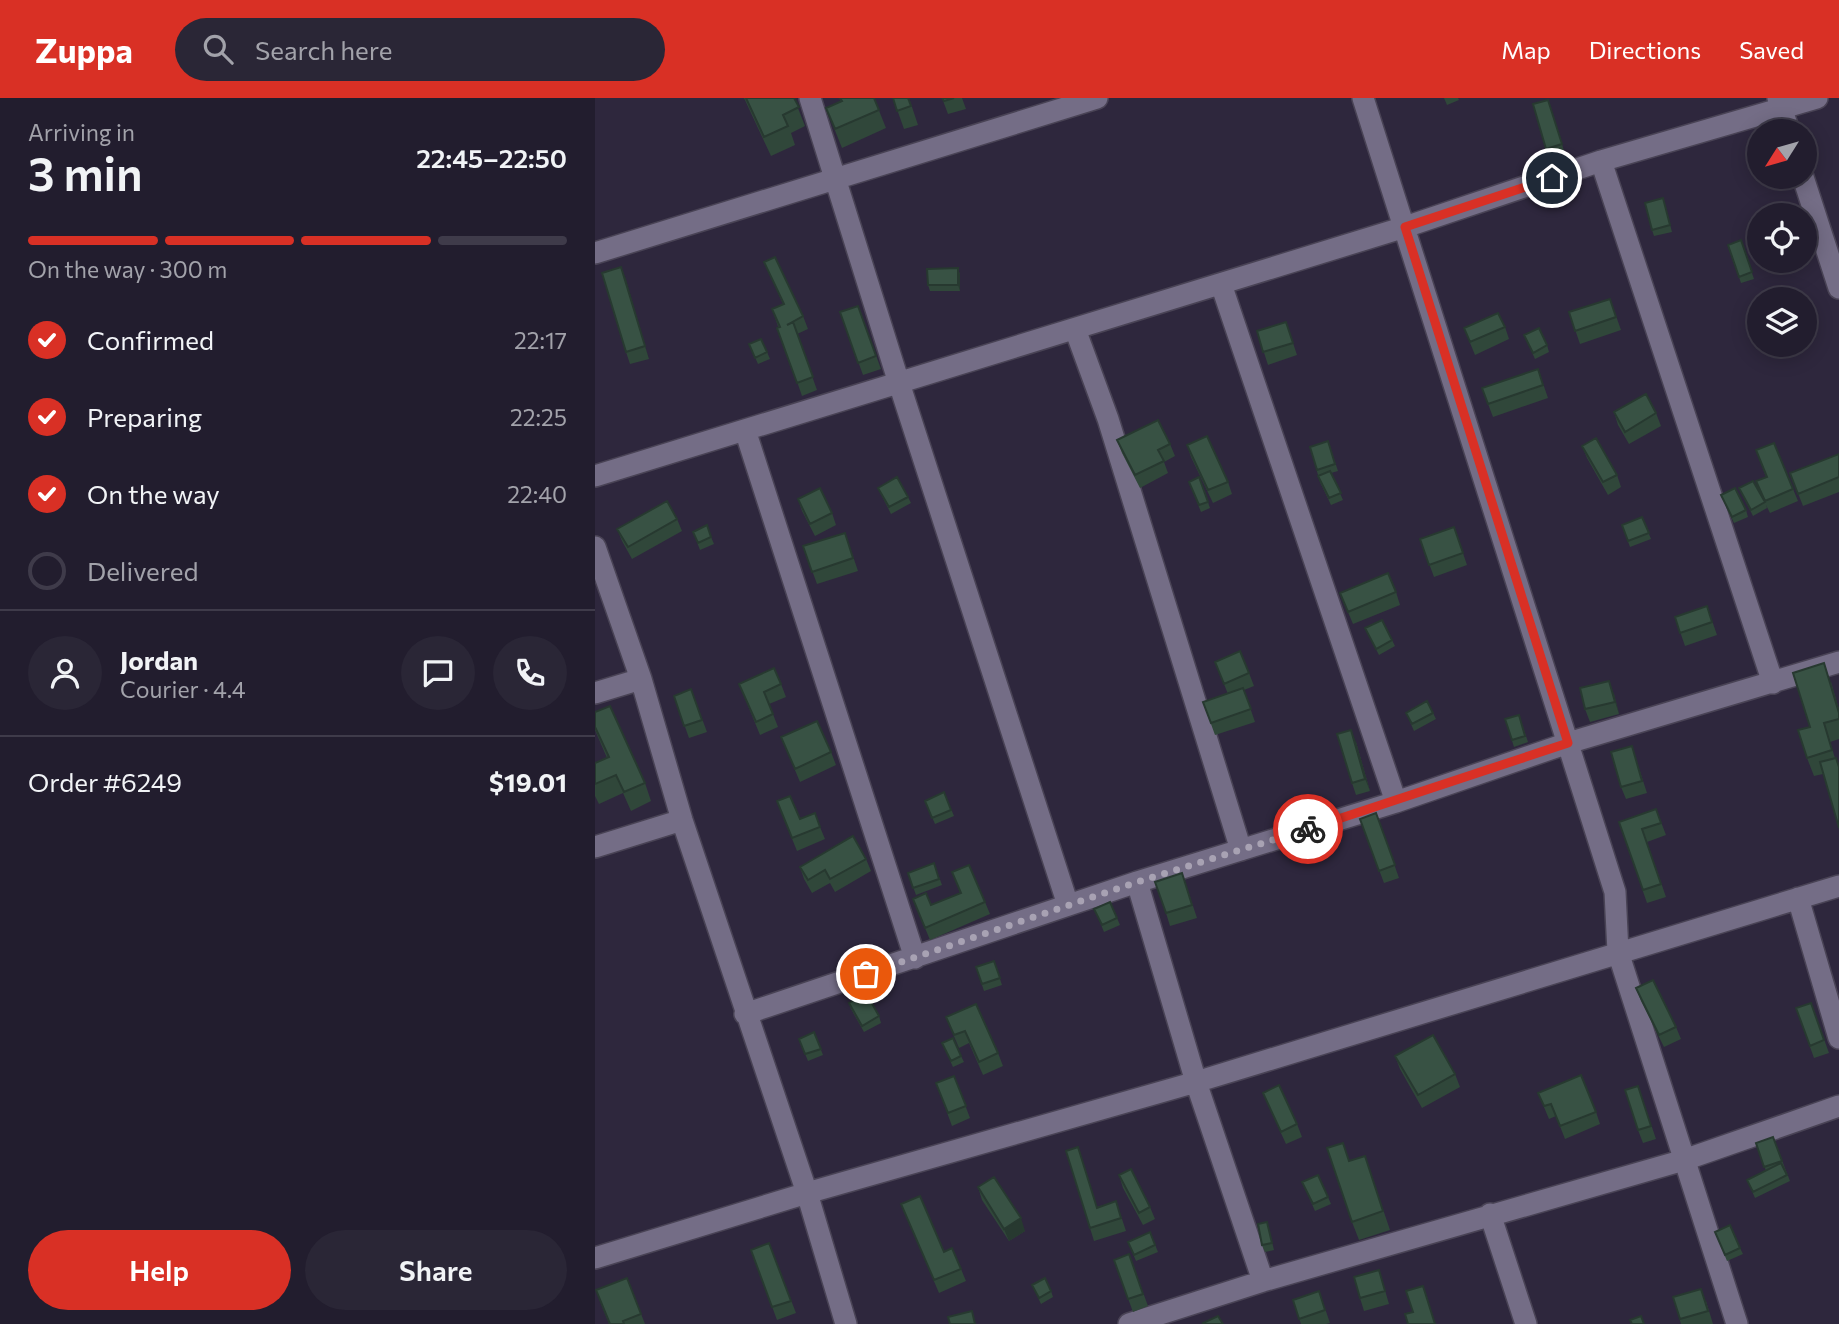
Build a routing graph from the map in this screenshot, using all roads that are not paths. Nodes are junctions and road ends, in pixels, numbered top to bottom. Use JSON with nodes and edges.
{"nodes":[{"id":1,"x":810,"y":98,"type":"edge"},
{"id":2,"x":1097,"y":98,"type":"edge"},
{"id":3,"x":1363,"y":98,"type":"edge"},
{"id":4,"x":1817,"y":98,"type":"edge"},
{"id":5,"x":1780,"y":103,"type":"edge"},
{"id":6,"x":1601,"y":161,"type":"junction"},
{"id":7,"x":836,"y":179,"type":"junction"},
{"id":8,"x":1808,"y":189,"type":"edge"},
{"id":9,"x":1405,"y":227,"type":"junction"},
{"id":10,"x":595,"y":253,"type":"edge"},
{"id":11,"x":1221,"y":284,"type":"junction"},
{"id":12,"x":1839,"y":288,"type":"edge"},
{"id":13,"x":1075,"y":329,"type":"junction"},
{"id":14,"x":899,"y":383,"type":"junction"},
{"id":15,"x":745,"y":430,"type":"junction"},
{"id":16,"x":595,"y":476,"type":"edge"},
{"id":17,"x":595,"y":547,"type":"edge"},
{"id":18,"x":1839,"y":662,"type":"edge"},
{"id":19,"x":641,"y":679,"type":"junction"},
{"id":20,"x":1773,"y":683,"type":"junction"},
{"id":21,"x":595,"y":693,"type":"edge"},
{"id":22,"x":1568,"y":743,"type":"junction"},
{"id":23,"x":1396,"y":802,"type":"junction"},
{"id":24,"x":682,"y":820,"type":"junction"},
{"id":25,"x":595,"y":847,"type":"edge"},
{"id":26,"x":1241,"y":849,"type":"junction"},
{"id":27,"x":1137,"y":882,"type":"junction"},
{"id":28,"x":1839,"y":886,"type":"edge"},
{"id":29,"x":1797,"y":898,"type":"junction"},
{"id":30,"x":1068,"y":905,"type":"junction"},
{"id":31,"x":1618,"y":952,"type":"junction"},
{"id":32,"x":915,"y":958,"type":"junction"},
{"id":33,"x":745,"y":1014,"type":"junction"},
{"id":34,"x":1839,"y":1038,"type":"edge"},
{"id":35,"x":1196,"y":1082,"type":"junction"},
{"id":36,"x":1839,"y":1106,"type":"edge"},
{"id":37,"x":1684,"y":1160,"type":"junction"},
{"id":38,"x":807,"y":1193,"type":"junction"},
{"id":39,"x":1490,"y":1214,"type":"junction"},
{"id":40,"x":595,"y":1258,"type":"edge"},
{"id":41,"x":1263,"y":1281,"type":"junction"},
{"id":42,"x":846,"y":1324,"type":"edge"},
{"id":43,"x":1129,"y":1324,"type":"edge"},
{"id":44,"x":1526,"y":1324,"type":"edge"},
{"id":45,"x":1737,"y":1324,"type":"edge"}],
"edges":[{"from":1,"to":7,"type":"street"},
{"from":2,"to":7,"type":"street"},
{"from":3,"to":9,"type":"street"},
{"from":4,"to":5,"type":"street"},
{"from":5,"to":6,"type":"street"},
{"from":6,"to":9,"type":"street"},
{"from":6,"to":20,"type":"street"},
{"from":7,"to":10,"type":"street"},
{"from":7,"to":14,"type":"street"},
{"from":8,"to":12,"type":"street"},
{"from":9,"to":11,"type":"street"},
{"from":9,"to":22,"type":"street"},
{"from":11,"to":13,"type":"street"},
{"from":11,"to":23,"type":"street"},
{"from":13,"to":14,"type":"street"},
{"from":13,"to":26,"type":"street"},
{"from":14,"to":15,"type":"street"},
{"from":14,"to":30,"type":"street"},
{"from":15,"to":16,"type":"street"},
{"from":15,"to":32,"type":"street"},
{"from":17,"to":19,"type":"street"},
{"from":18,"to":20,"type":"street"},
{"from":19,"to":21,"type":"street"},
{"from":19,"to":24,"type":"street"},
{"from":20,"to":22,"type":"street"},
{"from":22,"to":23,"type":"street"},
{"from":22,"to":31,"type":"street"},
{"from":23,"to":26,"type":"street"},
{"from":24,"to":25,"type":"street"},
{"from":24,"to":33,"type":"street"},
{"from":26,"to":27,"type":"street"},
{"from":27,"to":30,"type":"street"},
{"from":27,"to":35,"type":"street"},
{"from":28,"to":29,"type":"street"},
{"from":29,"to":31,"type":"street"},
{"from":29,"to":34,"type":"street"},
{"from":30,"to":32,"type":"street"},
{"from":31,"to":35,"type":"street"},
{"from":31,"to":37,"type":"street"},
{"from":32,"to":33,"type":"street"},
{"from":33,"to":38,"type":"street"},
{"from":35,"to":38,"type":"street"},
{"from":35,"to":41,"type":"street"},
{"from":36,"to":37,"type":"street"},
{"from":37,"to":39,"type":"street"},
{"from":37,"to":45,"type":"street"},
{"from":38,"to":40,"type":"street"},
{"from":38,"to":42,"type":"street"},
{"from":39,"to":41,"type":"street"},
{"from":39,"to":44,"type":"street"},
{"from":41,"to":43,"type":"street"}]}
